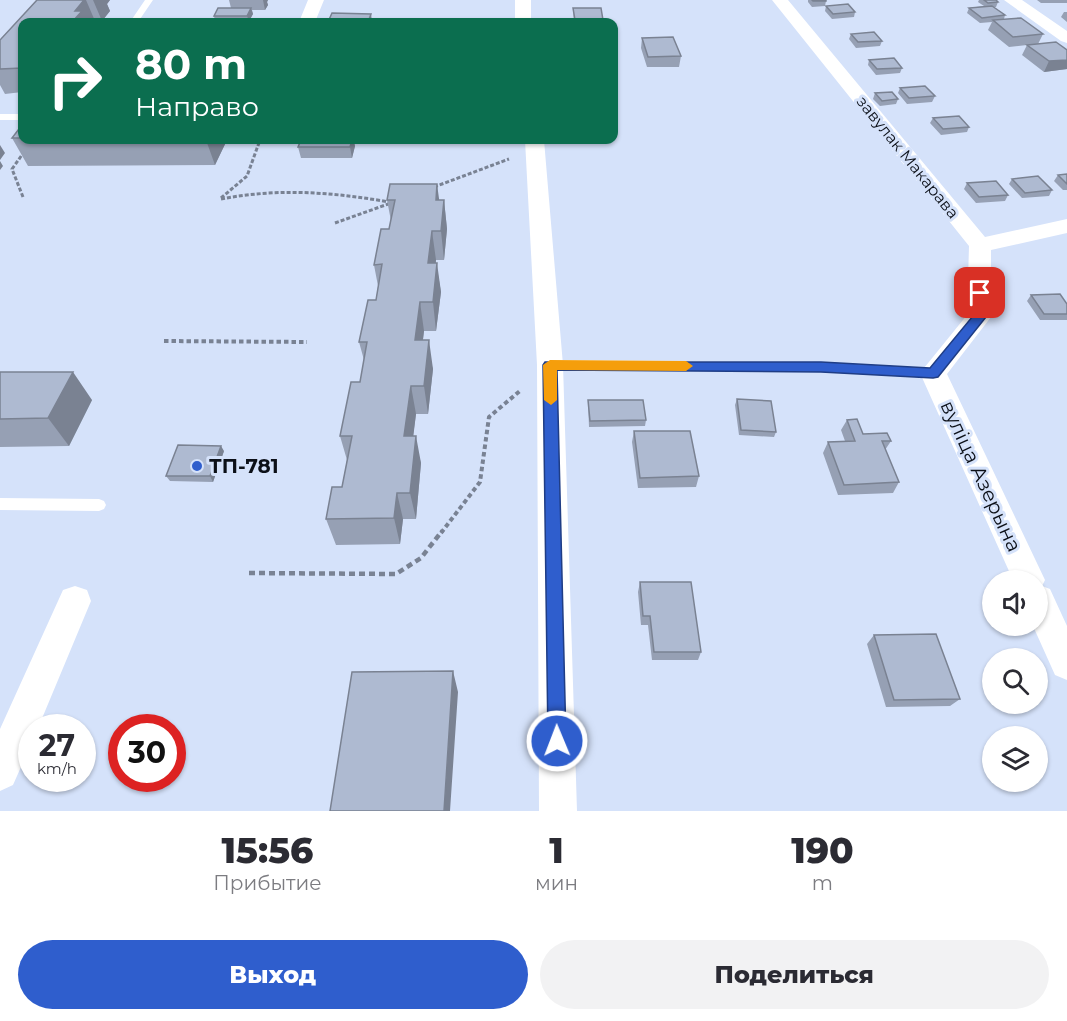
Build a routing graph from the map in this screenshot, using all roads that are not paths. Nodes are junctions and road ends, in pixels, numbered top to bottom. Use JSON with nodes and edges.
{"nodes":[{"id":1,"x":149,"y":0,"type":"edge"},
{"id":2,"x":316,"y":0,"type":"edge"},
{"id":3,"x":523,"y":0,"type":"edge"},
{"id":4,"x":780,"y":0,"type":"edge"},
{"id":5,"x":1012,"y":0,"type":"edge"},
{"id":6,"x":137,"y":18,"type":"edge"},
{"id":7,"x":309,"y":18,"type":"edge"},
{"id":8,"x":523,"y":18,"type":"edge"},
{"id":9,"x":1067,"y":38,"type":"edge"},
{"id":10,"x":0,"y":117,"type":"edge"},
{"id":11,"x":18,"y":117,"type":"edge"},
{"id":12,"x":535,"y":144,"type":"edge"},
{"id":13,"x":1067,"y":226,"type":"edge"},
{"id":14,"x":980,"y":245,"type":"junction"},
{"id":15,"x":550,"y":365,"type":"junction"},
{"id":16,"x":933,"y":373,"type":"junction"},
{"id":17,"x":0,"y":504,"type":"edge"},
{"id":18,"x":99,"y":505,"type":"dead end"},
{"id":19,"x":1024,"y":570,"type":"edge"},
{"id":20,"x":75,"y":601,"type":"dead end"},
{"id":21,"x":1048,"y":622,"type":"edge"},
{"id":22,"x":1067,"y":663,"type":"edge"},
{"id":23,"x":0,"y":772,"type":"edge"},
{"id":24,"x":558,"y":811,"type":"edge"}],
"edges":[{"from":1,"to":6,"type":"lane"},
{"from":2,"to":7,"type":"street"},
{"from":3,"to":8,"type":"street"},
{"from":4,"to":14,"type":"street","name":"завулак Макарава"},
{"from":5,"to":9,"type":"street"},
{"from":10,"to":11,"type":"lane"},
{"from":12,"to":15,"type":"street"},
{"from":13,"to":14,"type":"street"},
{"from":14,"to":16,"type":"street"},
{"from":15,"to":16,"type":"lane"},
{"from":15,"to":24,"type":"street"},
{"from":16,"to":19,"type":"street","name":"вуліца Азерына"},
{"from":17,"to":18,"type":"lane"},
{"from":20,"to":23,"type":"street"},
{"from":21,"to":22,"type":"street"}]}
